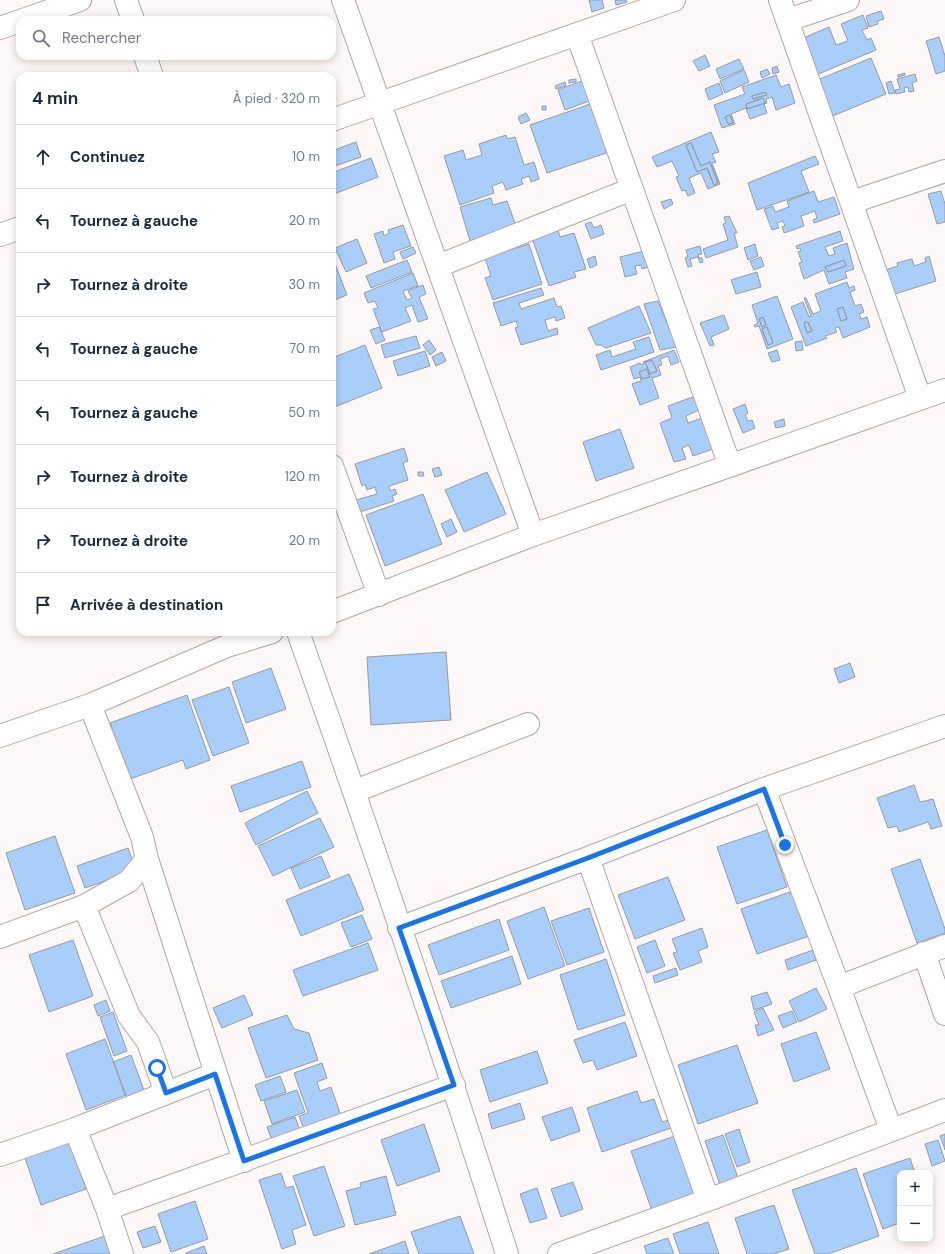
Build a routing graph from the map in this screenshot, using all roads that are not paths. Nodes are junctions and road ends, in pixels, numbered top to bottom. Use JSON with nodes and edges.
{"nodes":[{"id":1,"x":80,"y":0,"type":"edge"},
{"id":2,"x":126,"y":0,"type":"edge"},
{"id":3,"x":343,"y":0,"type":"edge"},
{"id":4,"x":674,"y":0,"type":"edge"},
{"id":5,"x":848,"y":0,"type":"edge"},
{"id":6,"x":784,"y":10,"type":"edge"},
{"id":7,"x":34,"y":16,"type":"edge"},
{"id":8,"x":132,"y":16,"type":"edge"},
{"id":9,"x":16,"y":22,"type":"edge"},
{"id":10,"x":0,"y":28,"type":"edge"},
{"id":11,"x":577,"y":34,"type":"junction"},
{"id":12,"x":146,"y":60,"type":"edge"},
{"id":13,"x":151,"y":72,"type":"edge"},
{"id":14,"x":380,"y":103,"type":"junction"},
{"id":15,"x":336,"y":119,"type":"edge"},
{"id":16,"x":945,"y":171,"type":"edge"},
{"id":17,"x":632,"y":189,"type":"junction"},
{"id":18,"x":852,"y":202,"type":"junction"},
{"id":19,"x":16,"y":229,"type":"edge"},
{"id":20,"x":0,"y":235,"type":"edge"},
{"id":21,"x":438,"y":266,"type":"junction"},
{"id":22,"x":945,"y":390,"type":"edge"},
{"id":23,"x":920,"y":398,"type":"junction"},
{"id":24,"x":730,"y":466,"type":"junction"},
{"id":25,"x":336,"y":477,"type":"edge"},
{"id":26,"x":533,"y":536,"type":"junction"},
{"id":27,"x":379,"y":595,"type":"junction"},
{"id":28,"x":336,"y":611,"type":"edge"},
{"id":29,"x":245,"y":636,"type":"edge"},
{"id":30,"x":299,"y":636,"type":"edge"},
{"id":31,"x":224,"y":639,"type":"edge"},
{"id":32,"x":90,"y":705,"type":"junction"},
{"id":33,"x":528,"y":724,"type":"dead end"},
{"id":34,"x":945,"y":726,"type":"edge"},
{"id":35,"x":0,"y":736,"type":"edge"},
{"id":36,"x":764,"y":789,"type":"junction"},
{"id":37,"x":354,"y":791,"type":"junction"},
{"id":38,"x":588,"y":858,"type":"junction"},
{"id":39,"x":146,"y":859,"type":"junction"},
{"id":40,"x":84,"y":906,"type":"junction"},
{"id":41,"x":399,"y":928,"type":"junction"},
{"id":42,"x":0,"y":937,"type":"edge"},
{"id":43,"x":945,"y":946,"type":"edge"},
{"id":44,"x":924,"y":953,"type":"junction"},
{"id":45,"x":839,"y":987,"type":"junction"},
{"id":46,"x":945,"y":1014,"type":"edge"},
{"id":47,"x":215,"y":1074,"type":"junction"},
{"id":48,"x":454,"y":1085,"type":"junction"},
{"id":49,"x":166,"y":1093,"type":"junction"},
{"id":50,"x":945,"y":1110,"type":"edge"},
{"id":51,"x":75,"y":1129,"type":"junction"},
{"id":52,"x":891,"y":1130,"type":"junction"},
{"id":53,"x":0,"y":1155,"type":"edge"},
{"id":54,"x":244,"y":1161,"type":"junction"},
{"id":55,"x":708,"y":1200,"type":"junction"},
{"id":56,"x":107,"y":1209,"type":"junction"},
{"id":57,"x":122,"y":1254,"type":"edge"},
{"id":58,"x":507,"y":1254,"type":"edge"},
{"id":59,"x":558,"y":1254,"type":"edge"}],
"edges":[{"from":1,"to":7,"type":"street"},
{"from":2,"to":8,"type":"street"},
{"from":3,"to":14,"type":"street"},
{"from":4,"to":11,"type":"street"},
{"from":5,"to":6,"type":"street"},
{"from":6,"to":18,"type":"street"},
{"from":9,"to":10,"type":"street"},
{"from":11,"to":14,"type":"street"},
{"from":11,"to":17,"type":"street"},
{"from":12,"to":13,"type":"street"},
{"from":14,"to":15,"type":"street"},
{"from":14,"to":21,"type":"street"},
{"from":16,"to":18,"type":"street"},
{"from":17,"to":21,"type":"street"},
{"from":17,"to":24,"type":"street"},
{"from":18,"to":23,"type":"street"},
{"from":19,"to":20,"type":"street"},
{"from":21,"to":26,"type":"street"},
{"from":22,"to":23,"type":"street"},
{"from":23,"to":24,"type":"street"},
{"from":24,"to":26,"type":"street"},
{"from":25,"to":27,"type":"street"},
{"from":26,"to":27,"type":"street"},
{"from":27,"to":28,"type":"street"},
{"from":29,"to":31,"type":"street"},
{"from":30,"to":37,"type":"street"},
{"from":31,"to":32,"type":"street"},
{"from":32,"to":35,"type":"street"},
{"from":32,"to":39,"type":"street"},
{"from":33,"to":37,"type":"street"},
{"from":34,"to":36,"type":"street"},
{"from":36,"to":38,"type":"street"},
{"from":36,"to":45,"type":"street"},
{"from":37,"to":41,"type":"street"},
{"from":38,"to":41,"type":"street"},
{"from":38,"to":55,"type":"street"},
{"from":39,"to":40,"type":"street"},
{"from":39,"to":47,"type":"street"},
{"from":40,"to":42,"type":"street"},
{"from":40,"to":49,"type":"street"},
{"from":41,"to":48,"type":"street"},
{"from":43,"to":44,"type":"street"},
{"from":44,"to":45,"type":"street"},
{"from":44,"to":46,"type":"street"},
{"from":45,"to":52,"type":"street"},
{"from":47,"to":49,"type":"street"},
{"from":47,"to":54,"type":"street"},
{"from":48,"to":54,"type":"street"},
{"from":48,"to":58,"type":"street"},
{"from":49,"to":51,"type":"street"},
{"from":50,"to":52,"type":"street"},
{"from":51,"to":53,"type":"street"},
{"from":51,"to":56,"type":"street"},
{"from":52,"to":55,"type":"street"},
{"from":54,"to":56,"type":"street"},
{"from":55,"to":59,"type":"street"},
{"from":56,"to":57,"type":"street"}]}
